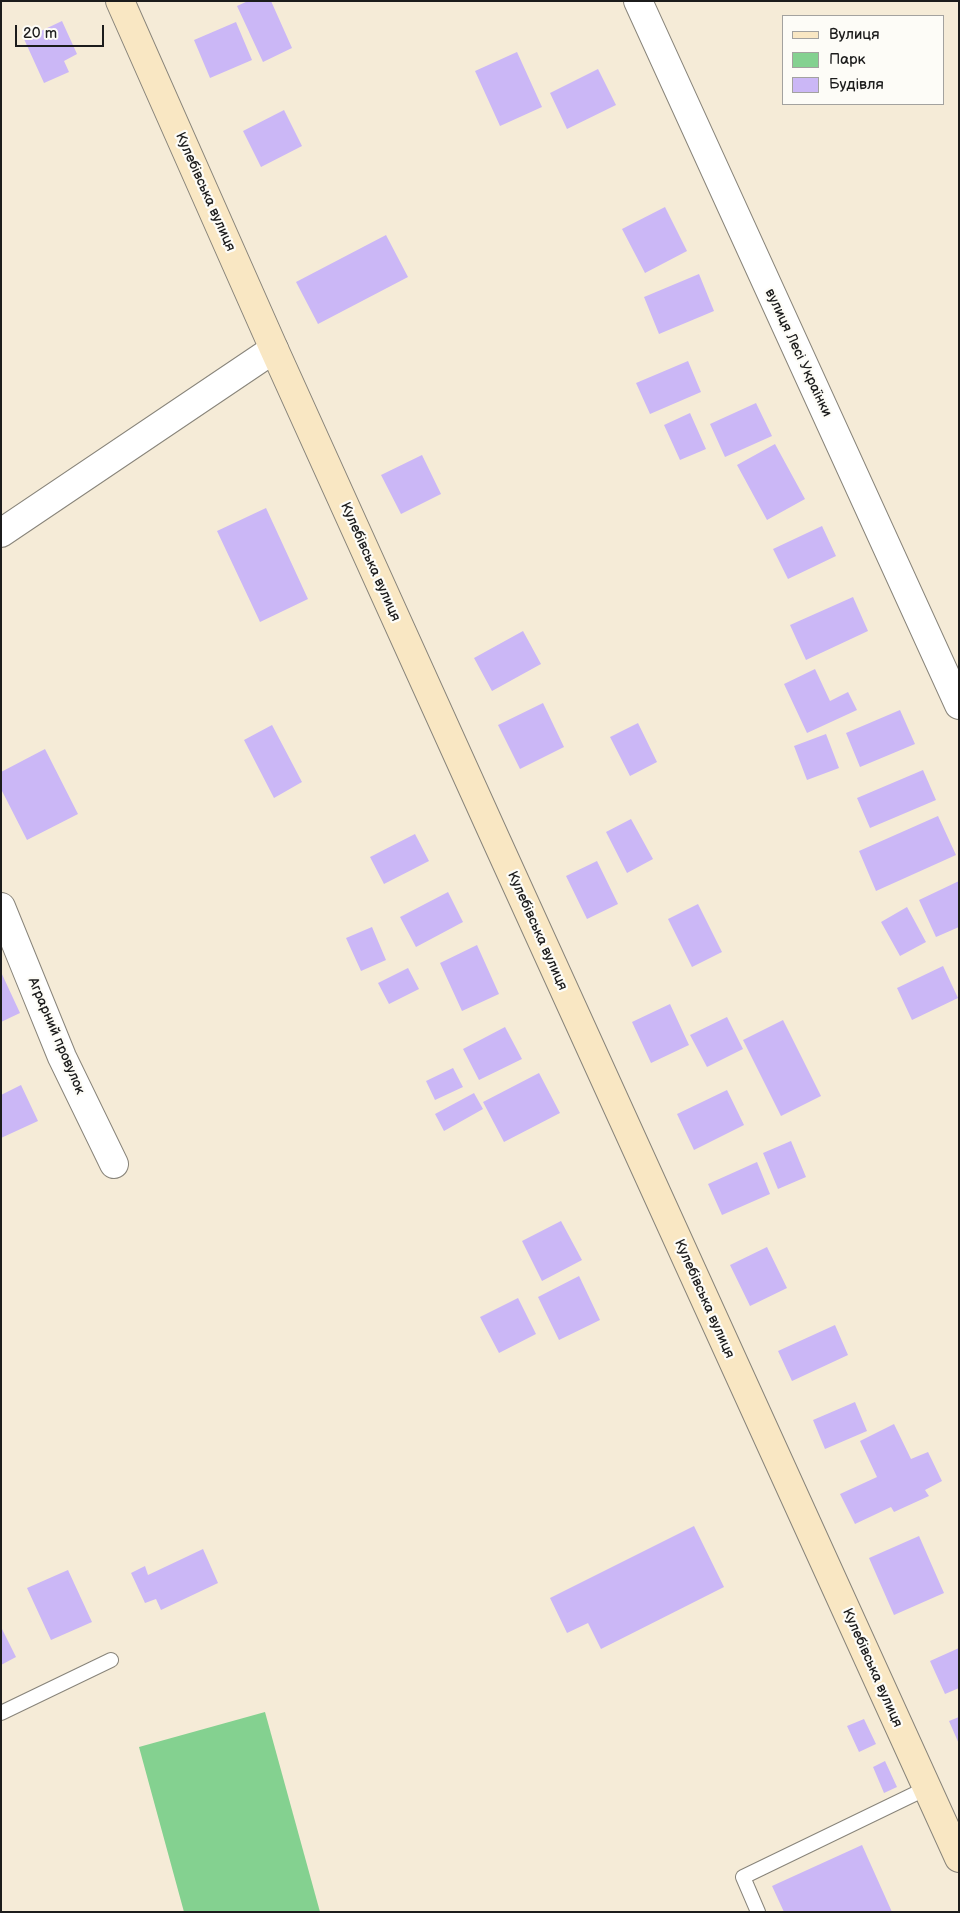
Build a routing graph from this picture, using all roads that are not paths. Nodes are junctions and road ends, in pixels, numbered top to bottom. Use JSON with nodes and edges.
{"nodes":[{"id":1,"x":120,"y":1,"type":"edge"},
{"id":2,"x":638,"y":1,"type":"edge"},
{"id":3,"x":274,"y":349,"type":"junction"},
{"id":4,"x":1,"y":533,"type":"edge"},
{"id":5,"x":959,"y":705,"type":"edge"},
{"id":6,"x":1,"y":907,"type":"edge"},
{"id":7,"x":114,"y":1164,"type":"dead end"},
{"id":8,"x":111,"y":1660,"type":"dead end"},
{"id":9,"x":1,"y":1713,"type":"edge"},
{"id":10,"x":927,"y":1788,"type":"junction"},
{"id":11,"x":959,"y":1858,"type":"edge"},
{"id":12,"x":758,"y":1912,"type":"edge"}],
"edges":[{"from":1,"to":3,"type":"street","name":"Кулебівська вулиця"},
{"from":2,"to":5,"type":"street","name":"вулиця Лесі Українки"},
{"from":3,"to":4,"type":"street"},
{"from":3,"to":10,"type":"street","name":"Кулебівська вулиця"},
{"from":6,"to":7,"type":"street","name":"Аграрний провулок"},
{"from":8,"to":9,"type":"lane"},
{"from":10,"to":11,"type":"street","name":"Кулебівська вулиця"},
{"from":10,"to":12,"type":"lane"}]}
